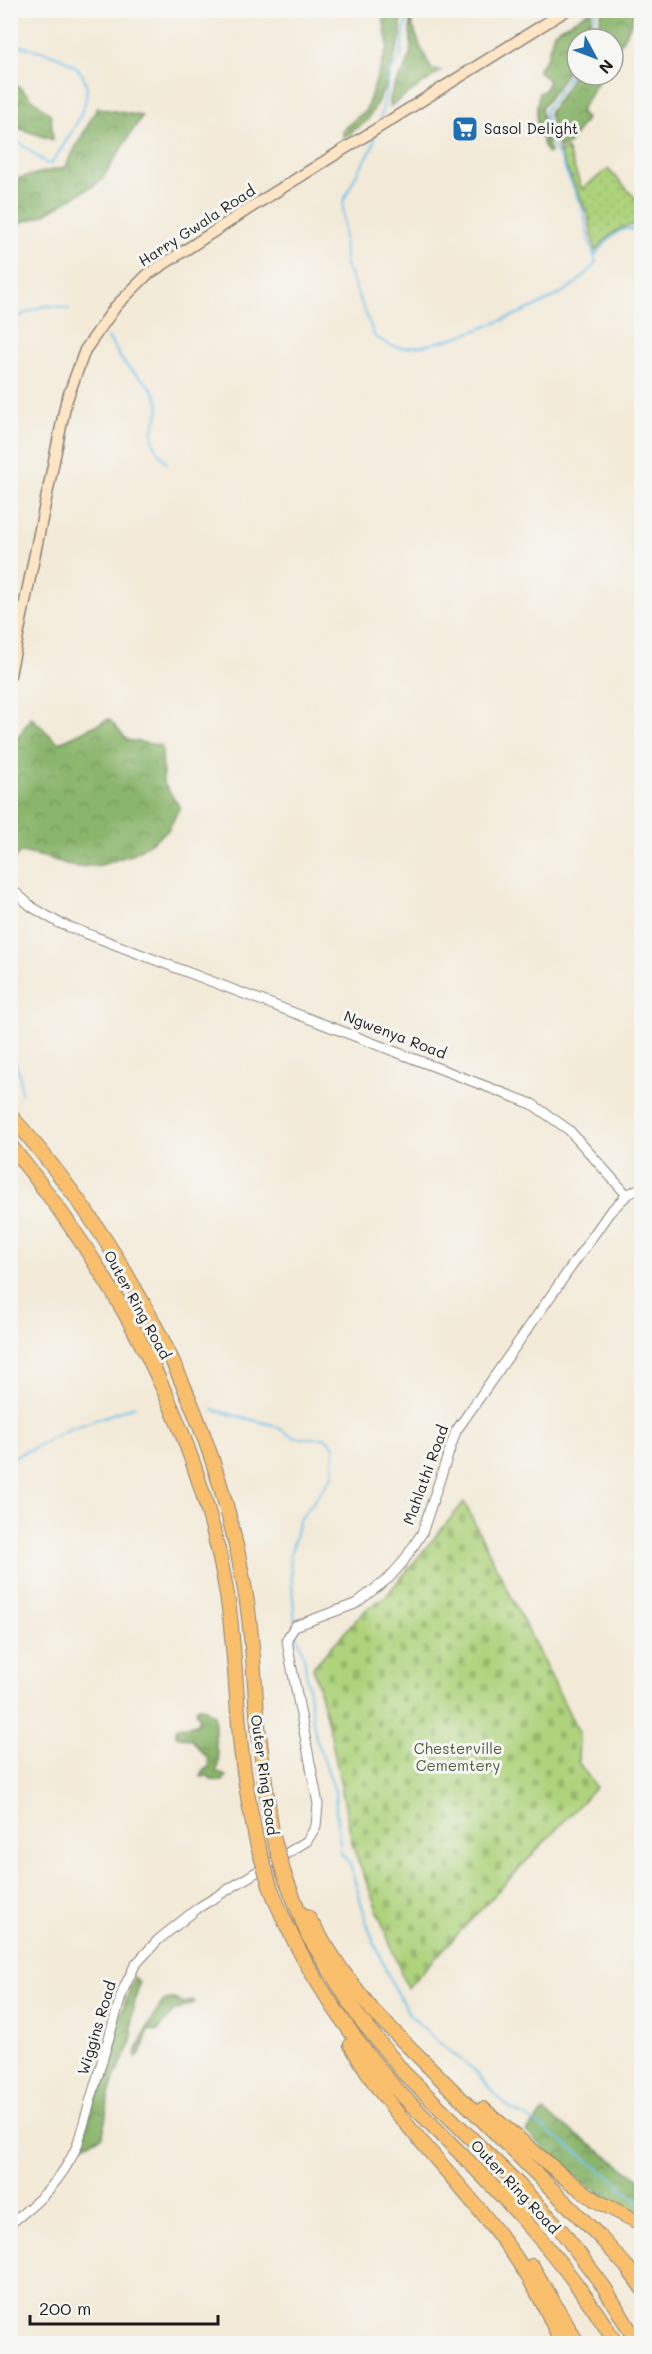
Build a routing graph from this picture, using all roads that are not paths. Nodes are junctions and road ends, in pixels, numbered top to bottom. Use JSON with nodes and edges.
{"nodes":[{"id":1,"x":567,"y":10,"type":"edge"},
{"id":2,"x":10,"y":675,"type":"edge"},
{"id":3,"x":10,"y":888,"type":"edge"},
{"id":4,"x":10,"y":1115,"type":"edge"},
{"id":5,"x":10,"y":1145,"type":"edge"},
{"id":6,"x":642,"y":1187,"type":"edge"},
{"id":7,"x":627,"y":1195,"type":"junction"},
{"id":8,"x":313,"y":1834,"type":"joint"},
{"id":9,"x":294,"y":1899,"type":"junction"},
{"id":10,"x":313,"y":1975,"type":"junction"},
{"id":11,"x":443,"y":2080,"type":"junction"},
{"id":12,"x":422,"y":2140,"type":"junction"},
{"id":13,"x":10,"y":2224,"type":"edge"},
{"id":14,"x":642,"y":2224,"type":"edge"},
{"id":15,"x":642,"y":2288,"type":"edge"},
{"id":16,"x":561,"y":2343,"type":"edge"},
{"id":17,"x":578,"y":2343,"type":"edge"},
{"id":18,"x":616,"y":2343,"type":"edge"},
{"id":19,"x":638,"y":2343,"type":"edge"}],
"edges":[{"from":1,"to":2,"type":"main road","name":"Harry Gwala Road"},
{"from":3,"to":7,"type":"street","name":"Ngwenya Road"},
{"from":4,"to":9,"type":"highway","name":"Outer Ring Road","bridge":true},
{"from":5,"to":10,"type":"highway","name":"Outer Ring Road","bridge":true},
{"from":6,"to":7,"type":"street","name":"Mahlathi Road"},
{"from":7,"to":8,"type":"street","name":"Mahlathi Road"},
{"from":8,"to":13,"type":"street","name":"Wiggins Road"},
{"from":9,"to":11,"type":"highway"},
{"from":9,"to":19,"type":"highway","name":"Outer Ring Road"},
{"from":10,"to":12,"type":"highway"},
{"from":10,"to":18,"type":"highway","name":"Outer Ring Road"},
{"from":11,"to":14,"type":"highway"},
{"from":11,"to":15,"type":"highway"},
{"from":12,"to":16,"type":"highway"},
{"from":12,"to":17,"type":"highway"}]}
